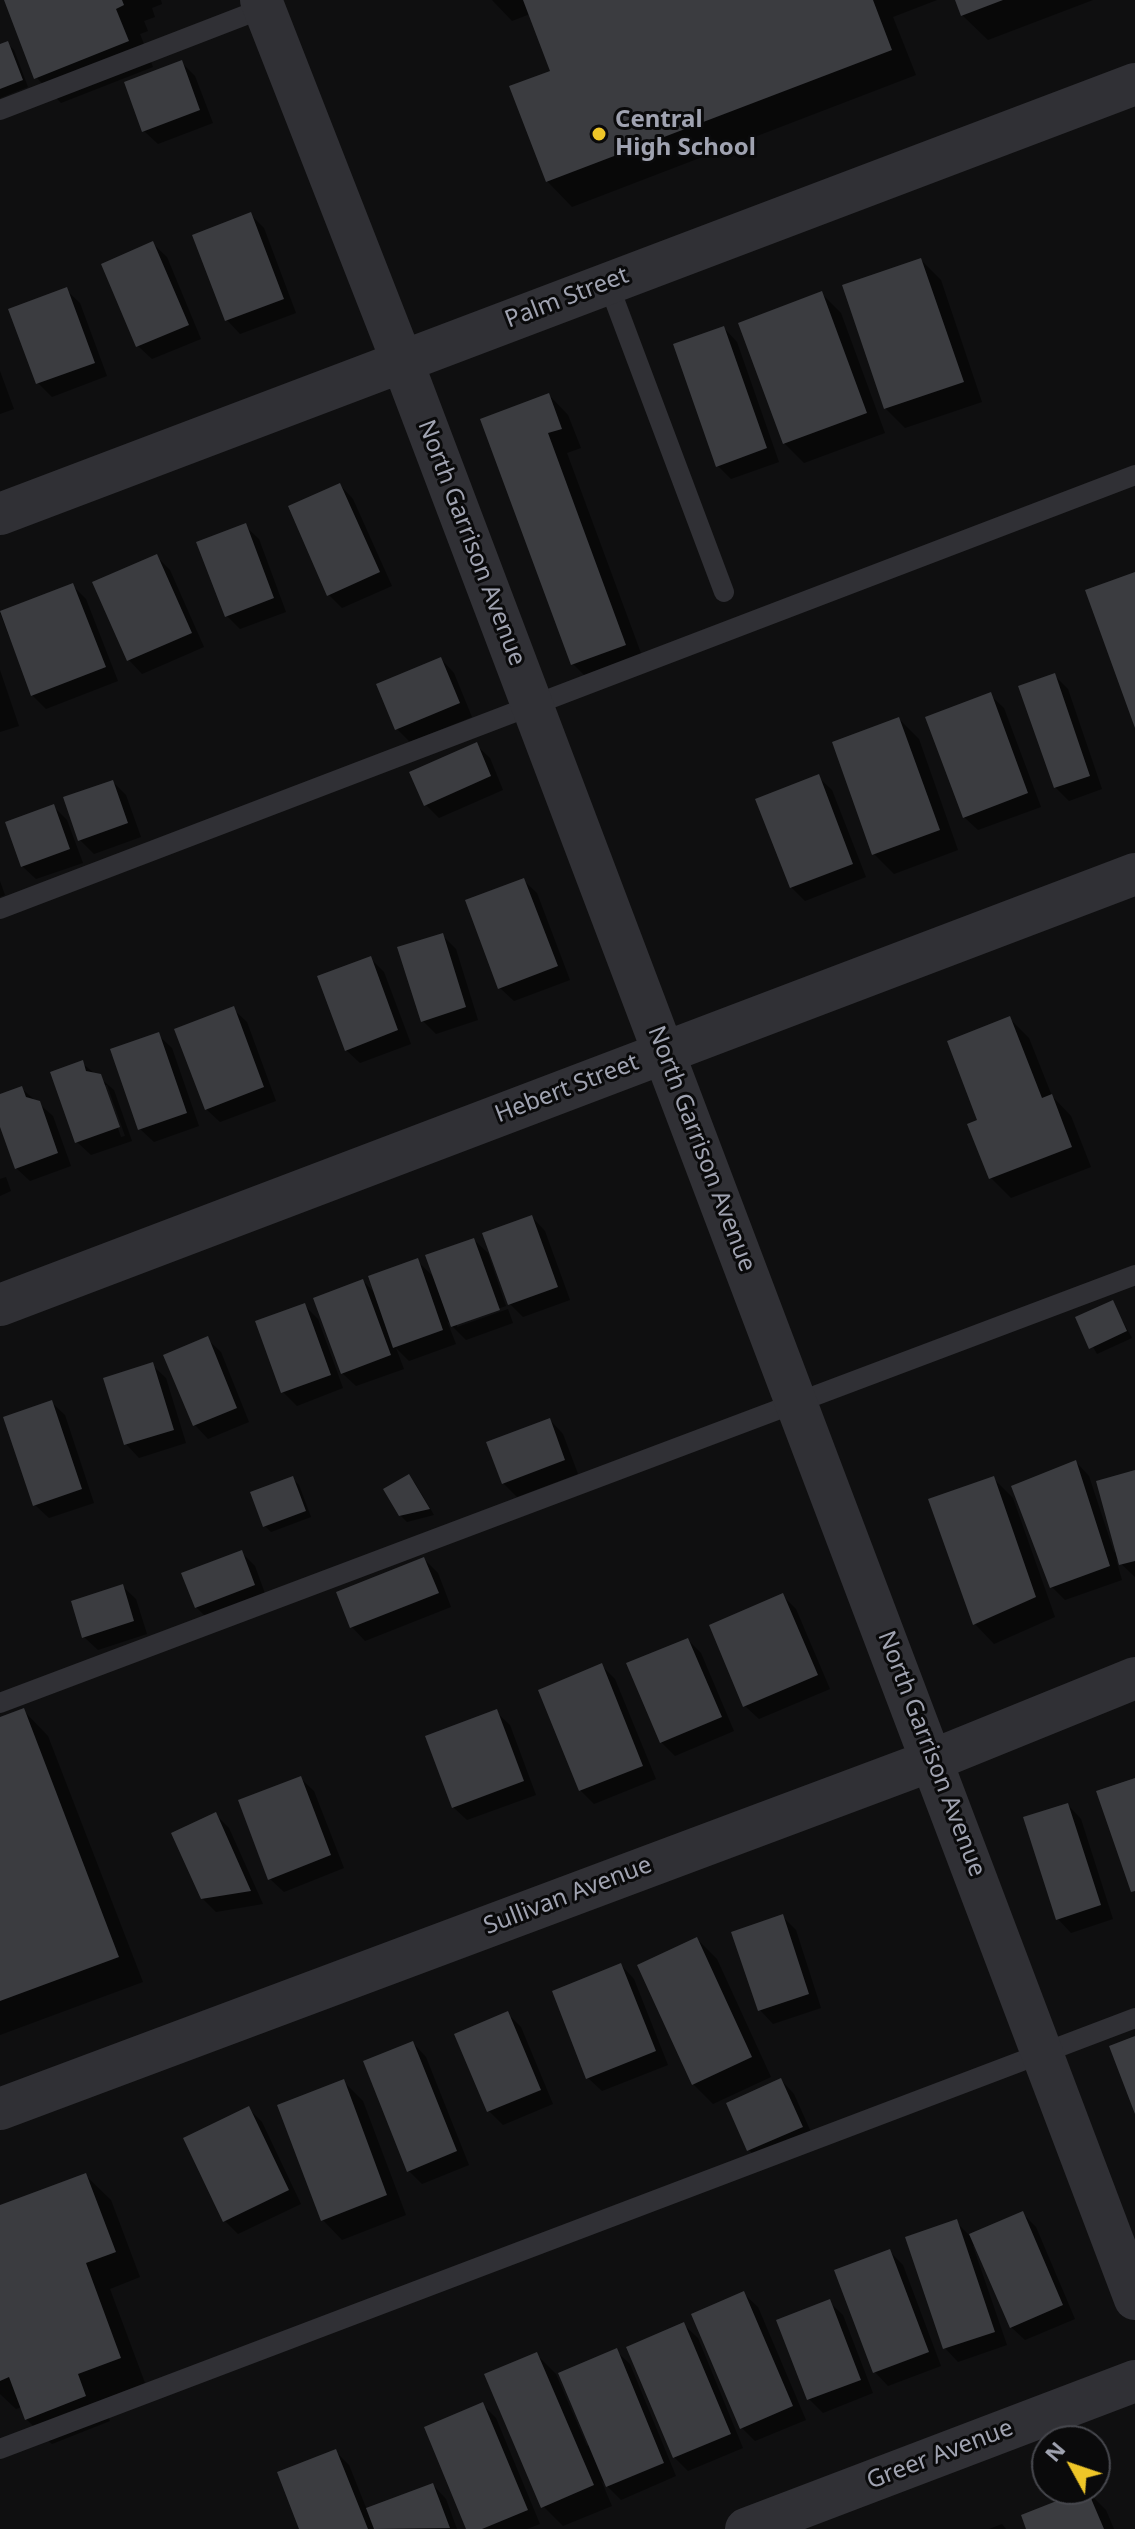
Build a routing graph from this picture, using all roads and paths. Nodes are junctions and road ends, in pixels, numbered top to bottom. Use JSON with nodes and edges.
{"nodes":[{"id":1,"x":263,"y":4,"type":"edge"},
{"id":2,"x":1135,"y":84,"type":"edge"},
{"id":3,"x":0,"y":110,"type":"edge"},
{"id":4,"x":608,"y":283,"type":"junction"},
{"id":5,"x":402,"y":361,"type":"junction"},
{"id":6,"x":1135,"y":475,"type":"edge"},
{"id":7,"x":0,"y":514,"type":"edge"},
{"id":8,"x":724,"y":592,"type":"dead end"},
{"id":9,"x":534,"y":707,"type":"junction"},
{"id":10,"x":1135,"y":874,"type":"edge"},
{"id":11,"x":0,"y":909,"type":"edge"},
{"id":12,"x":664,"y":1052,"type":"junction"},
{"id":13,"x":1135,"y":1275,"type":"edge"},
{"id":14,"x":0,"y":1305,"type":"edge"},
{"id":15,"x":798,"y":1402,"type":"junction"},
{"id":16,"x":1135,"y":1678,"type":"edge"},
{"id":17,"x":0,"y":1703,"type":"edge"},
{"id":18,"x":933,"y":1760,"type":"junction"},
{"id":19,"x":1135,"y":2018,"type":"edge"},
{"id":20,"x":1043,"y":2053,"type":"junction"},
{"id":21,"x":0,"y":2109,"type":"edge"},
{"id":22,"x":1135,"y":2299,"type":"edge"},
{"id":23,"x":1135,"y":2381,"type":"edge"},
{"id":24,"x":0,"y":2449,"type":"edge"},
{"id":25,"x":746,"y":2529,"type":"edge"}],
"edges":[{"from":1,"to":3,"type":"lane"},
{"from":1,"to":5,"type":"street","name":"North Garrison Avenue"},
{"from":2,"to":4,"type":"street","name":"Palm Street"},
{"from":4,"to":5,"type":"street","name":"Palm Street"},
{"from":4,"to":8,"type":"lane"},
{"from":5,"to":7,"type":"street","name":"Palm Street"},
{"from":5,"to":9,"type":"street","name":"North Garrison Avenue"},
{"from":6,"to":9,"type":"lane"},
{"from":9,"to":11,"type":"lane"},
{"from":9,"to":12,"type":"street","name":"North Garrison Avenue"},
{"from":10,"to":12,"type":"street","name":"Hebert Street"},
{"from":12,"to":14,"type":"street","name":"Hebert Street"},
{"from":12,"to":15,"type":"street","name":"North Garrison Avenue"},
{"from":13,"to":15,"type":"lane"},
{"from":15,"to":17,"type":"lane"},
{"from":15,"to":18,"type":"street","name":"North Garrison Avenue"},
{"from":16,"to":18,"type":"street","name":"Sullivan Avenue"},
{"from":18,"to":20,"type":"street","name":"North Garrison Avenue"},
{"from":18,"to":21,"type":"street","name":"Sullivan Avenue"},
{"from":19,"to":20,"type":"lane"},
{"from":20,"to":22,"type":"street","name":"North Garrison Avenue"},
{"from":20,"to":24,"type":"lane"},
{"from":23,"to":25,"type":"street","name":"Greer Avenue"}]}
